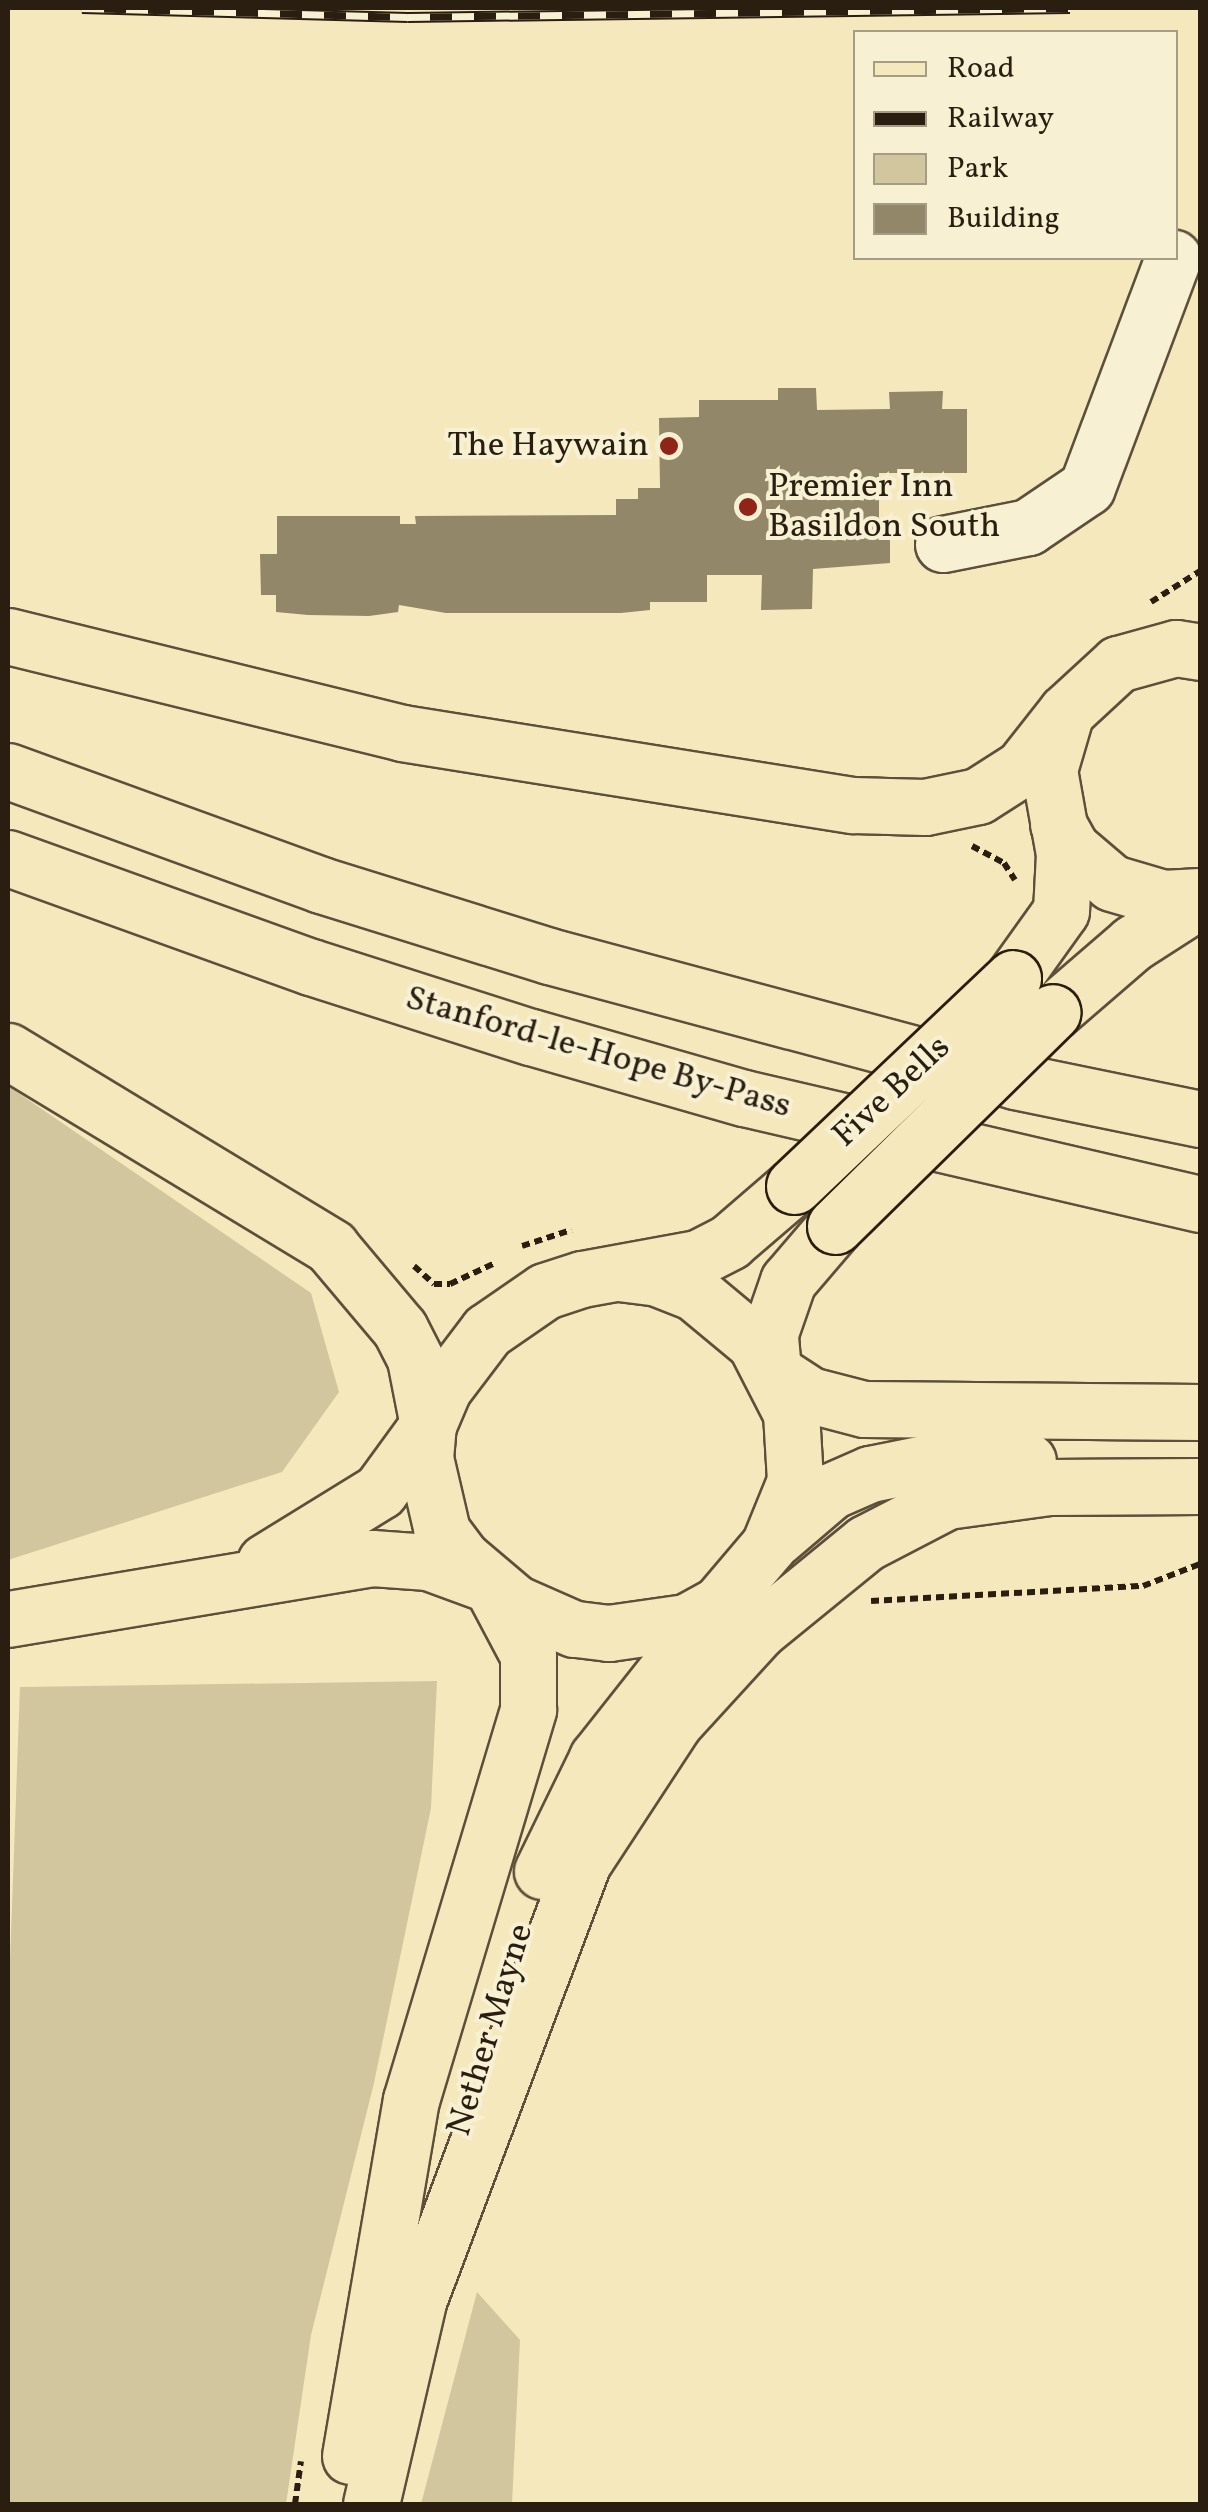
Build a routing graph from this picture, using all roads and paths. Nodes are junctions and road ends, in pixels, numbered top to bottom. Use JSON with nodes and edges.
{"nodes":[{"id":1,"x":1174,"y":260,"type":"edge"},
{"id":2,"x":942,"y":544,"type":"dead end"},
{"id":3,"x":1200,"y":620,"type":"edge"},
{"id":4,"x":8,"y":636,"type":"edge"},
{"id":5,"x":1200,"y":652,"type":"edge"},
{"id":6,"x":1118,"y":664,"type":"junction"},
{"id":7,"x":1066,"y":712,"type":"junction"},
{"id":8,"x":8,"y":771,"type":"edge"},
{"id":9,"x":1058,"y":824,"type":"junction"},
{"id":10,"x":958,"y":845,"type":"dead end"},
{"id":11,"x":8,"y":858,"type":"edge"},
{"id":12,"x":1020,"y":889,"type":"dead end"},
{"id":13,"x":1200,"y":898,"type":"edge"},
{"id":14,"x":1033,"y":995,"type":"junction"},
{"id":15,"x":8,"y":1051,"type":"edge"},
{"id":16,"x":1200,"y":1119,"type":"edge"},
{"id":17,"x":1200,"y":1204,"type":"edge"},
{"id":18,"x":619,"y":1273,"type":"junction"},
{"id":19,"x":773,"y":1371,"type":"junction"},
{"id":20,"x":1200,"y":1412,"type":"edge"},
{"id":21,"x":428,"y":1425,"type":"junction"},
{"id":22,"x":1200,"y":1462,"type":"edge"},
{"id":23,"x":1200,"y":1486,"type":"edge"},
{"id":24,"x":769,"y":1545,"type":"junction"},
{"id":25,"x":1200,"y":1564,"type":"edge"},
{"id":26,"x":239,"y":1577,"type":"junction"},
{"id":27,"x":491,"y":1586,"type":"junction"},
{"id":28,"x":852,"y":1602,"type":"dead end"},
{"id":29,"x":719,"y":1604,"type":"junction"},
{"id":30,"x":8,"y":1619,"type":"edge"},
{"id":31,"x":420,"y":2296,"type":"junction"},
{"id":32,"x":344,"y":2504,"type":"edge"},
{"id":33,"x":371,"y":2504,"type":"edge"}],
"edges":[{"from":1,"to":2,"type":"street"},
{"from":3,"to":6,"type":"street"},
{"from":4,"to":7,"type":"main road"},
{"from":5,"to":6,"type":"main road"},
{"from":6,"to":7,"type":"main road"},
{"from":7,"to":9,"type":"main road","name":"Five Bells"},
{"from":8,"to":16,"type":"main road"},
{"from":9,"to":13,"type":"main road","name":"Five Bells"},
{"from":9,"to":14,"type":"main road","name":"Five Bells"},
{"from":10,"to":12,"type":"path"},
{"from":11,"to":17,"type":"main road","name":"Stanford-le-Hope By-Pass"},
{"from":13,"to":14,"type":"main road","name":"Five Bells"},
{"from":14,"to":18,"type":"main road","name":"Five Bells","bridge":true},
{"from":14,"to":19,"type":"main road","name":"Five Bells","bridge":true},
{"from":15,"to":21,"type":"main road"},
{"from":18,"to":19,"type":"main road","name":"Five Bells"},
{"from":18,"to":21,"type":"main road","name":"Five Bells"},
{"from":19,"to":20,"type":"main road"},
{"from":19,"to":24,"type":"main road","name":"Five Bells"},
{"from":21,"to":26,"type":"main road"},
{"from":21,"to":27,"type":"main road","name":"Five Bells"},
{"from":22,"to":24,"type":"main road"},
{"from":23,"to":31,"type":"main road"},
{"from":24,"to":29,"type":"main road","name":"Five Bells"},
{"from":25,"to":28,"type":"path"},
{"from":26,"to":27,"type":"main road"},
{"from":26,"to":30,"type":"main road"},
{"from":27,"to":29,"type":"main road","name":"Five Bells"},
{"from":27,"to":32,"type":"main road","name":"Nether Mayne"},
{"from":29,"to":31,"type":"main road","name":"Nether Mayne"},
{"from":31,"to":33,"type":"main road","name":"Nether Mayne"}]}
